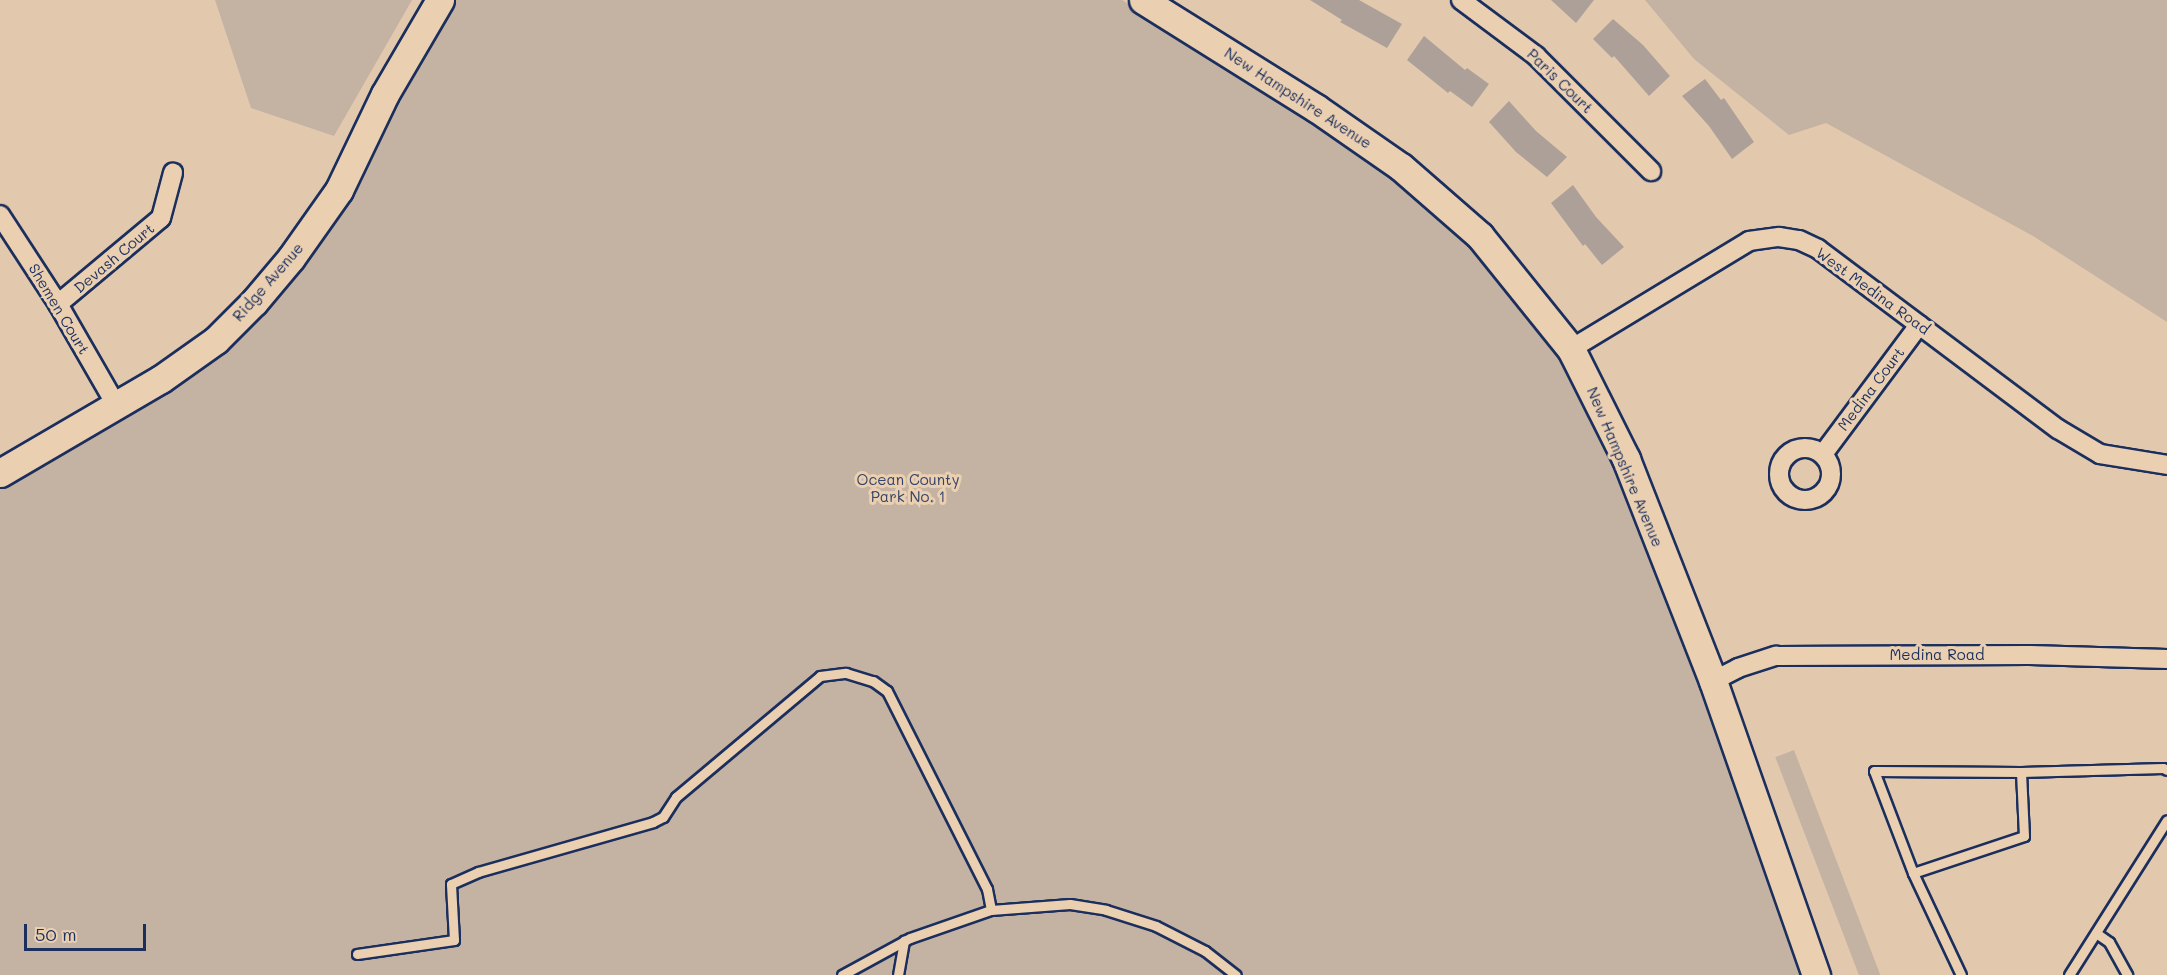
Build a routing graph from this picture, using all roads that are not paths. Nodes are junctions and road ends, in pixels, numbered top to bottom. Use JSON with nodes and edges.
{"nodes":[{"id":1,"x":440,"y":0,"type":"edge"},
{"id":2,"x":1461,"y":0,"type":"edge"},
{"id":3,"x":1160,"y":4,"type":"edge"},
{"id":4,"x":1651,"y":171,"type":"dead end"},
{"id":5,"x":173,"y":173,"type":"dead end"},
{"id":6,"x":0,"y":215,"type":"edge"},
{"id":7,"x":58,"y":304,"type":"junction"},
{"id":8,"x":1919,"y":325,"type":"junction"},
{"id":9,"x":1571,"y":349,"type":"junction"},
{"id":10,"x":116,"y":405,"type":"junction"},
{"id":11,"x":1823,"y":454,"type":"dead end"},
{"id":12,"x":2167,"y":465,"type":"edge"},
{"id":13,"x":0,"y":473,"type":"edge"},
{"id":14,"x":2167,"y":659,"type":"edge"},
{"id":15,"x":1713,"y":681,"type":"junction"},
{"id":16,"x":2167,"y":770,"type":"edge"},
{"id":17,"x":2021,"y":772,"type":"junction"},
{"id":18,"x":2167,"y":820,"type":"edge"},
{"id":19,"x":1913,"y":873,"type":"junction"},
{"id":20,"x":991,"y":910,"type":"junction"},
{"id":21,"x":2096,"y":933,"type":"junction"},
{"id":22,"x":904,"y":941,"type":"junction"},
{"id":23,"x":357,"y":954,"type":"dead end"},
{"id":24,"x":842,"y":975,"type":"edge"},
{"id":25,"x":898,"y":975,"type":"edge"},
{"id":26,"x":1236,"y":975,"type":"edge"},
{"id":27,"x":1816,"y":975,"type":"edge"},
{"id":28,"x":1961,"y":975,"type":"edge"},
{"id":29,"x":2070,"y":975,"type":"edge"},
{"id":30,"x":2127,"y":975,"type":"edge"}],
"edges":[{"from":1,"to":10,"type":"main road","name":"Ridge Avenue"},
{"from":2,"to":4,"type":"street","name":"Paris Court"},
{"from":3,"to":9,"type":"main road","name":"New Hampshire Avenue"},
{"from":5,"to":7,"type":"street","name":"Devash Court"},
{"from":6,"to":7,"type":"street","name":"Shemen Court"},
{"from":7,"to":10,"type":"street","name":"Shemen Court"},
{"from":8,"to":9,"type":"street","name":"West Medina Road"},
{"from":8,"to":11,"type":"street","name":"Medina Court"},
{"from":8,"to":12,"type":"street","name":"West Medina Road"},
{"from":9,"to":15,"type":"main road","name":"New Hampshire Avenue"},
{"from":10,"to":13,"type":"main road","name":"Ridge Avenue"},
{"from":14,"to":15,"type":"street","name":"Medina Road"},
{"from":15,"to":27,"type":"main road","name":"New Hampshire Avenue"},
{"from":16,"to":17,"type":"lane"},
{"from":17,"to":19,"type":"lane"},
{"from":17,"to":19,"type":"lane"},
{"from":18,"to":21,"type":"lane"},
{"from":19,"to":28,"type":"lane"},
{"from":20,"to":22,"type":"lane"},
{"from":20,"to":23,"type":"lane"},
{"from":20,"to":26,"type":"lane"},
{"from":21,"to":29,"type":"lane"},
{"from":21,"to":30,"type":"lane"},
{"from":22,"to":24,"type":"lane"},
{"from":22,"to":25,"type":"lane"}]}
